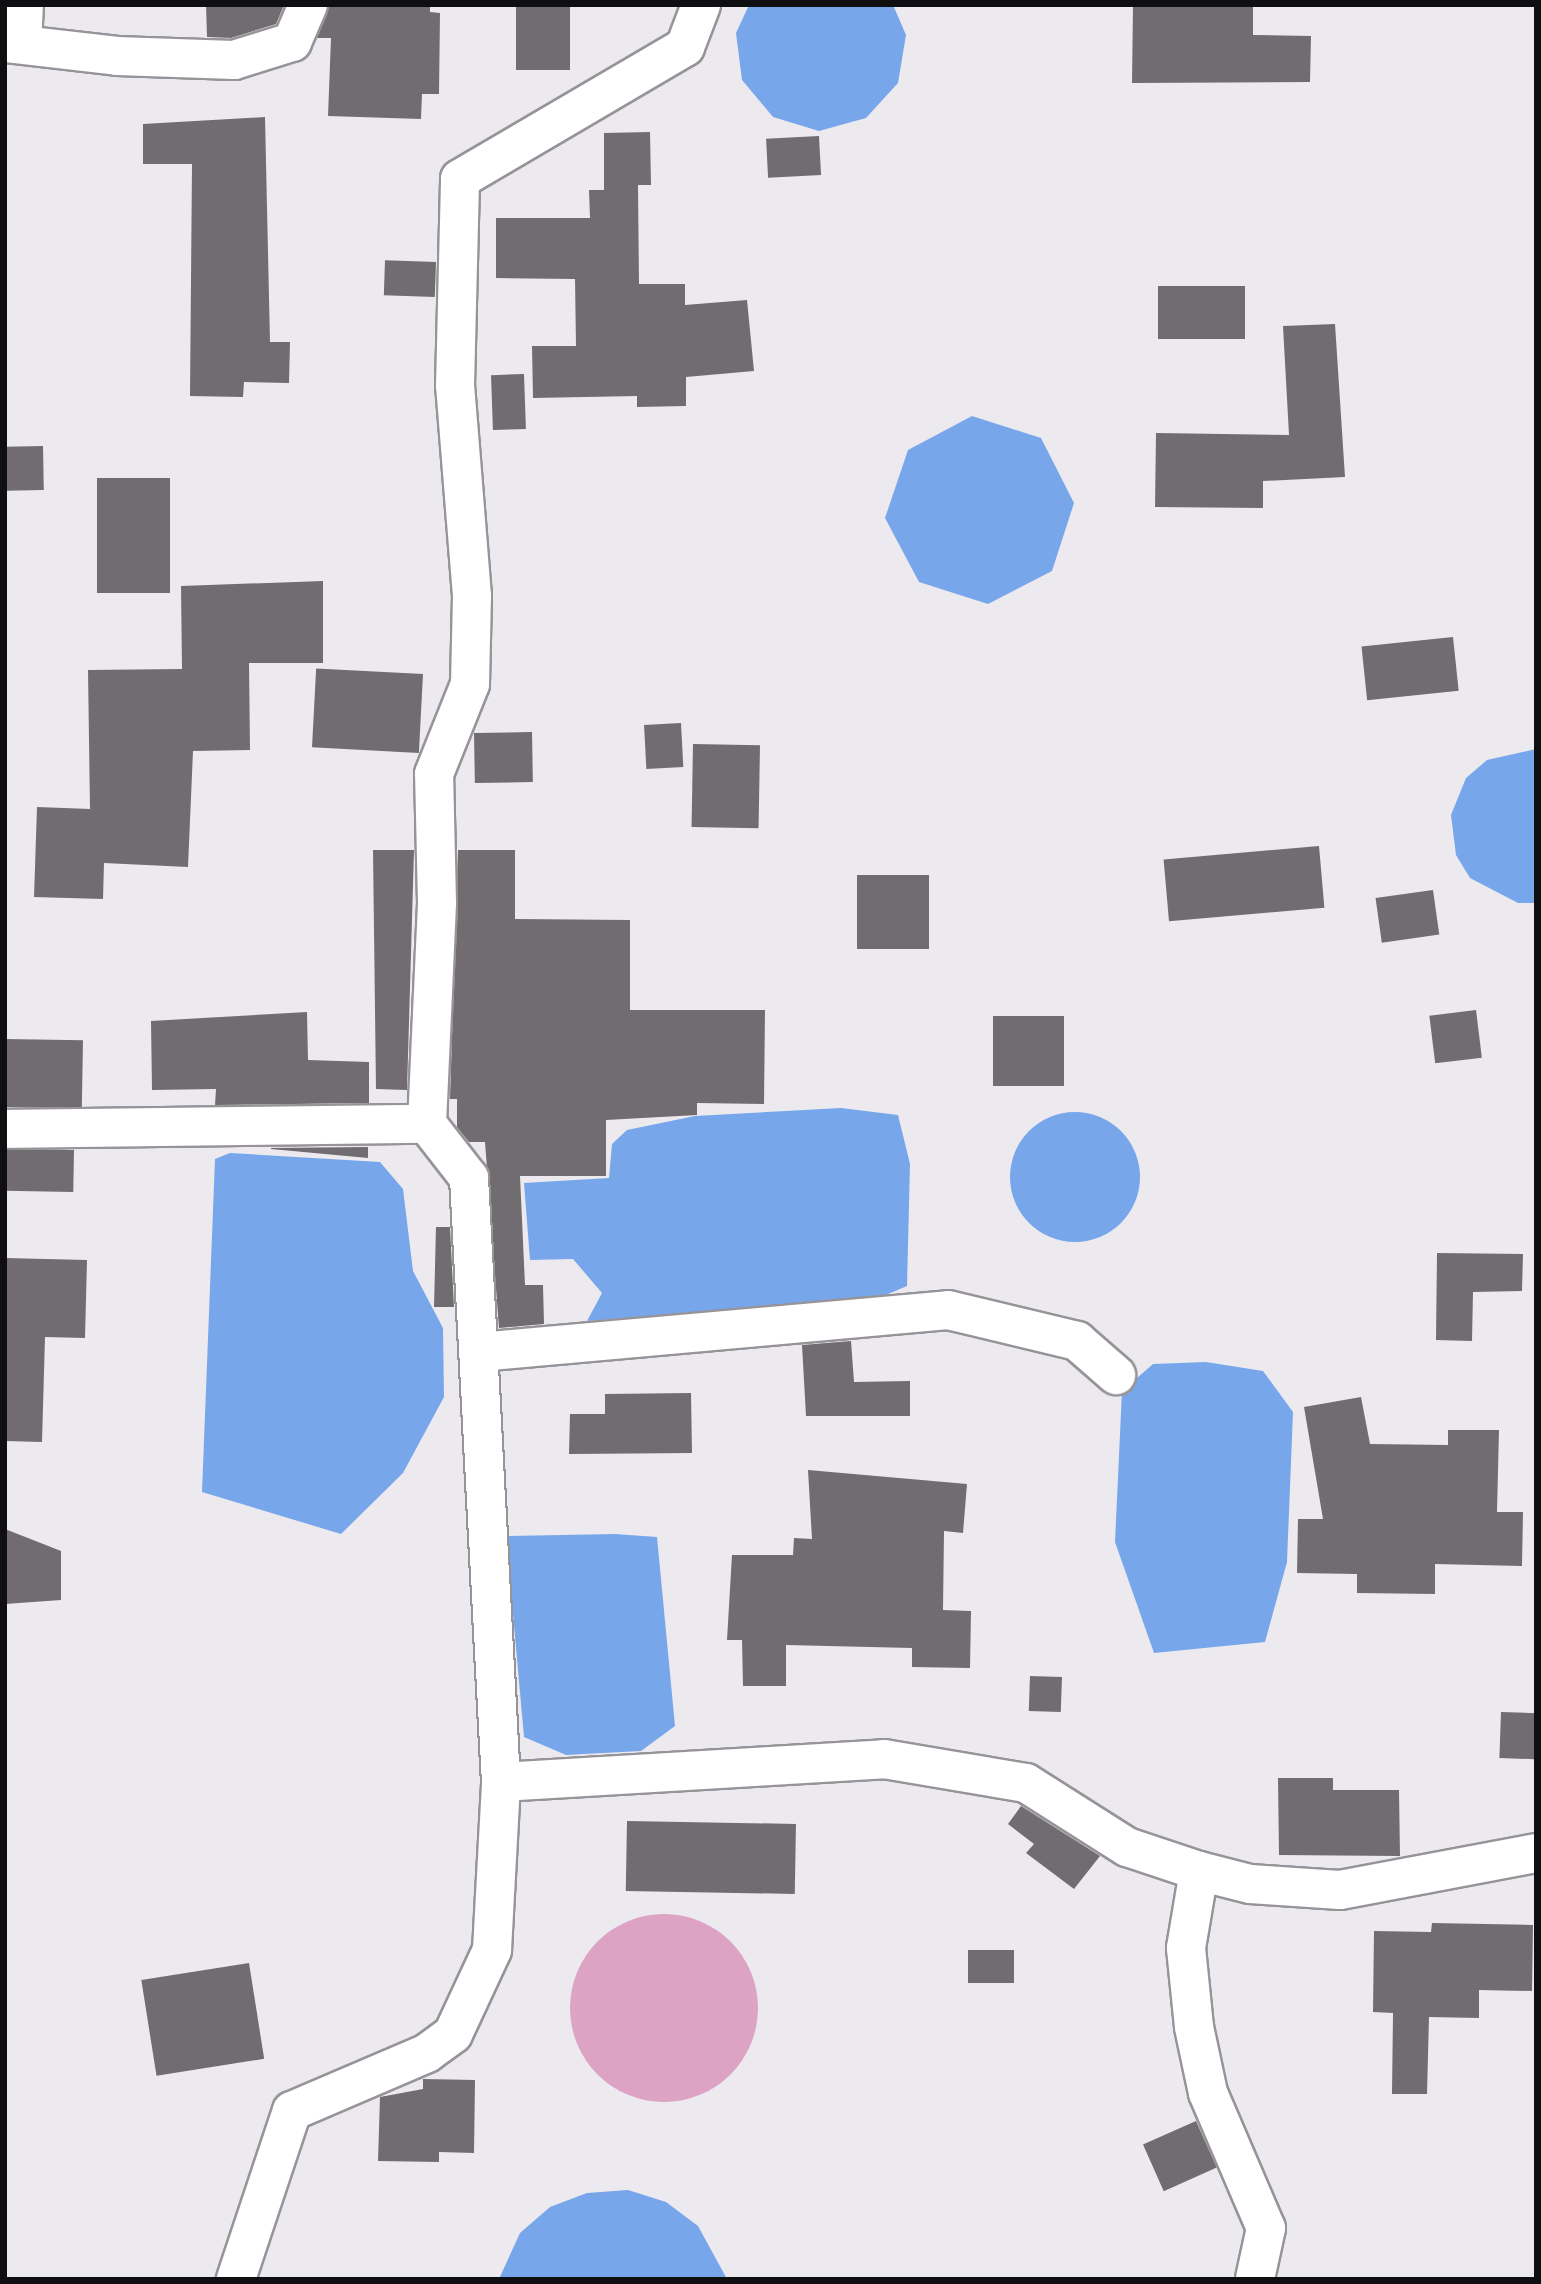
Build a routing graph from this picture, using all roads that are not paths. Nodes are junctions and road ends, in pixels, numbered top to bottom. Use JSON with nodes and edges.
{"nodes":[{"id":1,"x":24,"y":5,"type":"edge"},
{"id":2,"x":309,"y":5,"type":"edge"},
{"id":3,"x":701,"y":5,"type":"edge"},
{"id":4,"x":14,"y":43,"type":"edge"},
{"id":5,"x":428,"y":1124,"type":"junction"},
{"id":6,"x":5,"y":1129,"type":"edge"},
{"id":7,"x":479,"y":1352,"type":"junction"},
{"id":8,"x":1116,"y":1375,"type":"dead end"},
{"id":9,"x":500,"y":1782,"type":"junction"},
{"id":10,"x":1536,"y":1853,"type":"edge"},
{"id":11,"x":1199,"y":1871,"type":"junction"},
{"id":12,"x":236,"y":2279,"type":"edge"},
{"id":13,"x":1255,"y":2279,"type":"edge"}],
"edges":[{"from":1,"to":4,"type":"street"},
{"from":2,"to":4,"type":"street"},
{"from":3,"to":5,"type":"street"},
{"from":5,"to":6,"type":"street"},
{"from":5,"to":7,"type":"street"},
{"from":7,"to":8,"type":"street"},
{"from":7,"to":9,"type":"street"},
{"from":9,"to":11,"type":"street"},
{"from":9,"to":12,"type":"street"},
{"from":10,"to":11,"type":"street"},
{"from":11,"to":13,"type":"street"}]}
